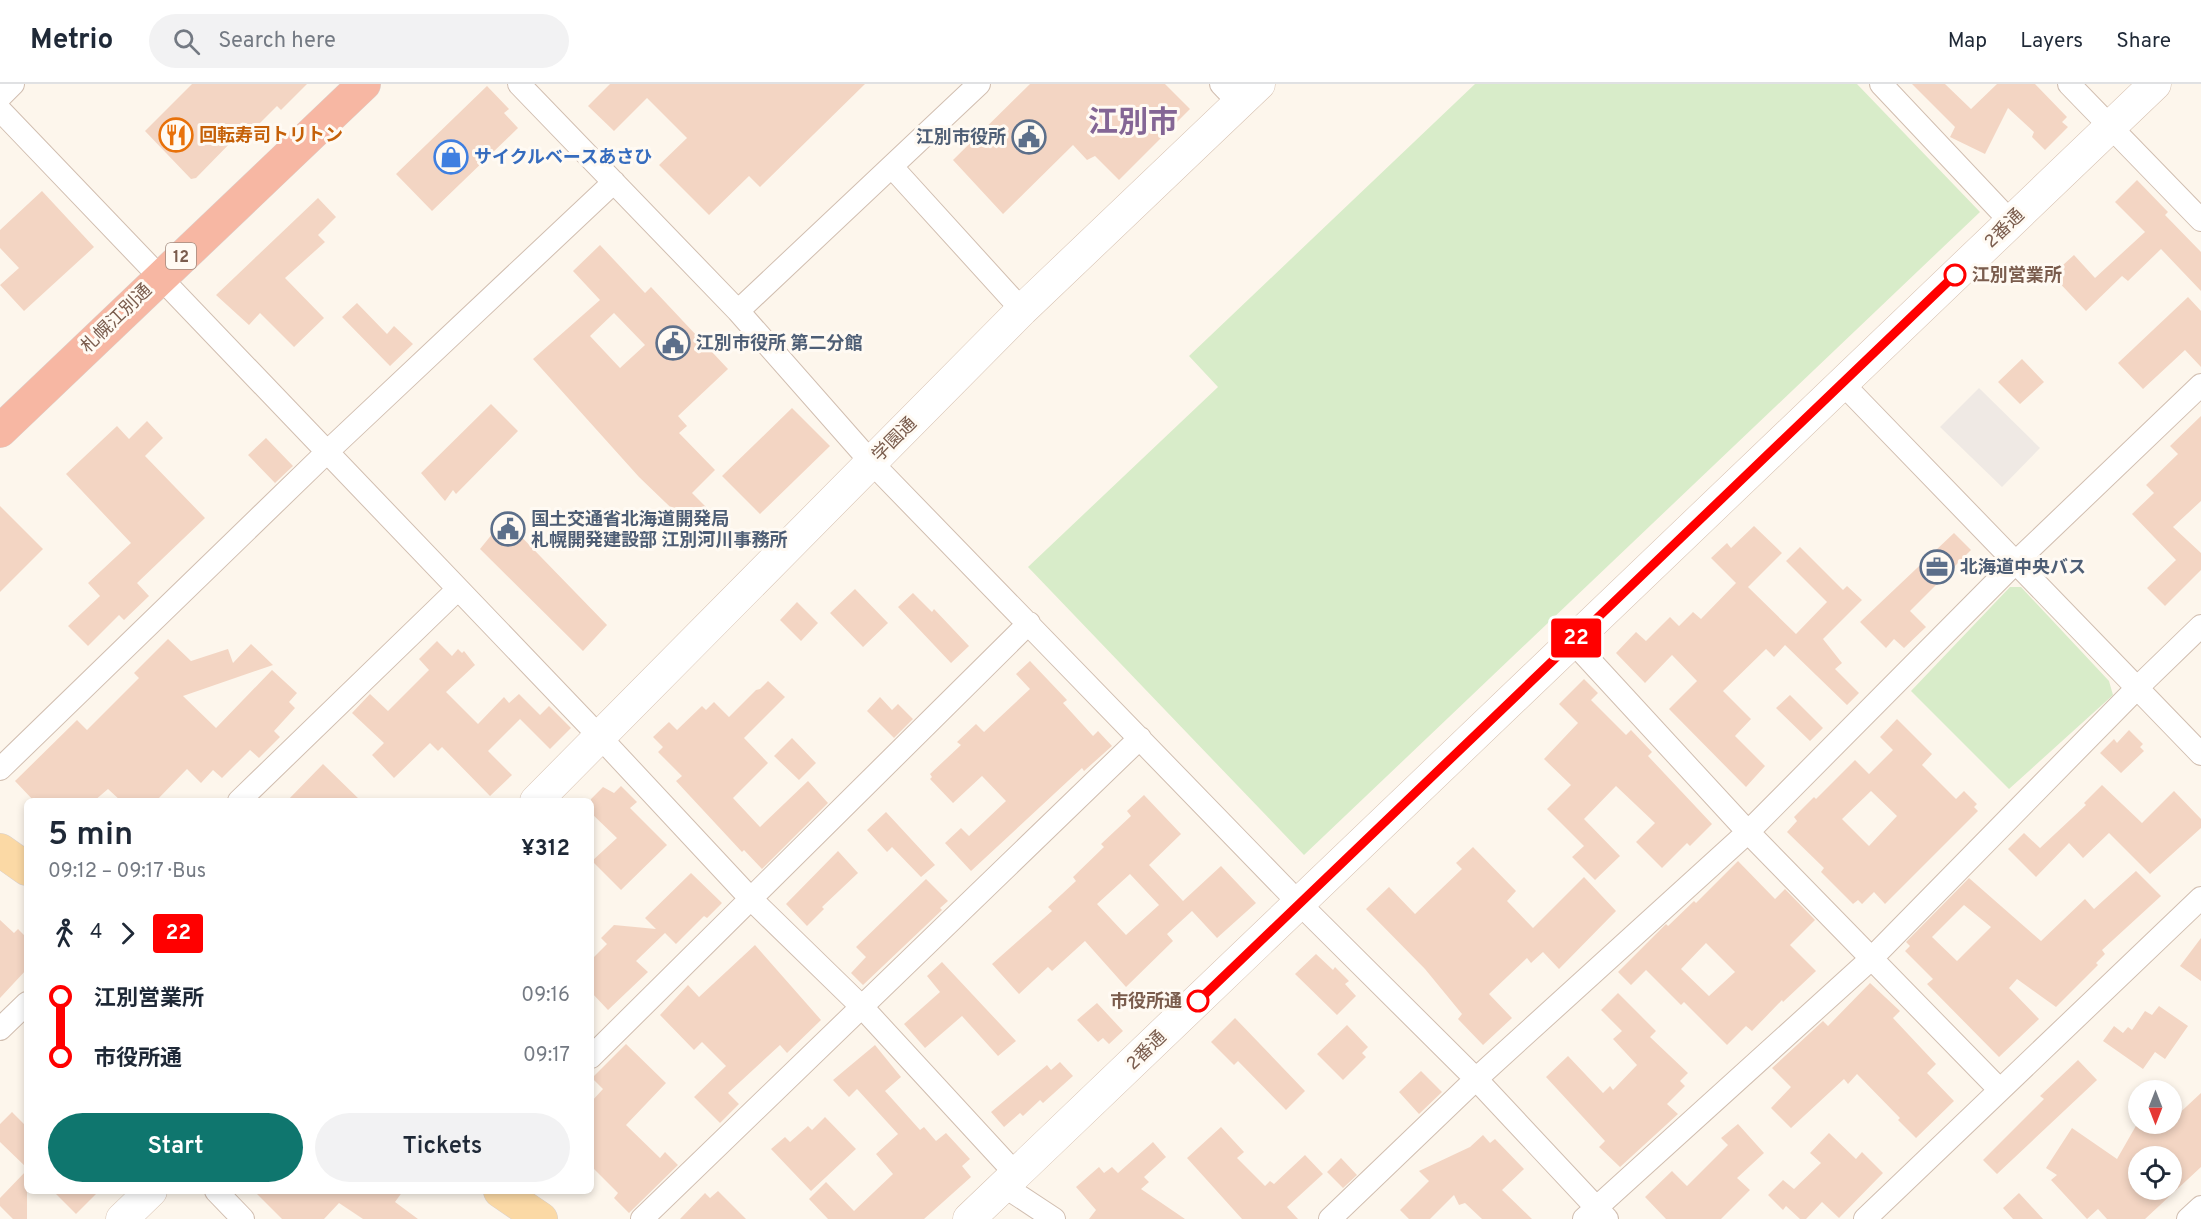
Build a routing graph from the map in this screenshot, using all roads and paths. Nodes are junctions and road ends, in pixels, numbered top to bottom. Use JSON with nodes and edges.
{"nodes":[{"id":1,"x":13,"y":84,"type":"edge"},
{"id":2,"x":364,"y":84,"type":"edge"},
{"id":3,"x":519,"y":84,"type":"edge"},
{"id":4,"x":980,"y":84,"type":"edge"},
{"id":5,"x":1881,"y":84,"type":"edge"},
{"id":6,"x":2070,"y":84,"type":"edge"},
{"id":7,"x":2155,"y":84,"type":"edge"},
{"id":8,"x":1240,"y":90,"type":"edge"},
{"id":9,"x":0,"y":97,"type":"edge"},
{"id":10,"x":0,"y":110,"type":"edge"},
{"id":11,"x":2111,"y":126,"type":"junction"},
{"id":12,"x":892,"y":167,"type":"junction"},
{"id":13,"x":614,"y":182,"type":"junction"},
{"id":14,"x":2201,"y":220,"type":"edge"},
{"id":15,"x":2011,"y":222,"type":"junction"},
{"id":16,"x":159,"y":276,"type":"junction"},
{"id":17,"x":1022,"y":310,"type":"junction"},
{"id":18,"x":738,"y":311,"type":"junction"},
{"id":19,"x":1842,"y":383,"type":"junction"},
{"id":20,"x":2201,"y":385,"type":"edge"},
{"id":21,"x":0,"y":431,"type":"edge"},
{"id":22,"x":327,"y":452,"type":"junction"},
{"id":23,"x":871,"y":462,"type":"junction"},
{"id":24,"x":2017,"y":561,"type":"junction"},
{"id":25,"x":458,"y":589,"type":"junction"},
{"id":26,"x":1029,"y":623,"type":"junction"},
{"id":27,"x":2201,"y":626,"type":"edge"},
{"id":28,"x":1572,"y":642,"type":"junction"},
{"id":29,"x":2138,"y":687,"type":"junction"},
{"id":30,"x":599,"y":735,"type":"junction"},
{"id":31,"x":1140,"y":738,"type":"junction"},
{"id":32,"x":2201,"y":754,"type":"edge"},
{"id":33,"x":0,"y":769,"type":"edge"},
{"id":34,"x":242,"y":798,"type":"edge"},
{"id":35,"x":539,"y":798,"type":"edge"},
{"id":36,"x":1748,"y":832,"type":"junction"},
{"id":37,"x":0,"y":850,"type":"edge"},
{"id":38,"x":24,"y":867,"type":"edge"},
{"id":39,"x":2201,"y":898,"type":"edge"},
{"id":40,"x":751,"y":899,"type":"junction"},
{"id":41,"x":1300,"y":904,"type":"junction"},
{"id":42,"x":1871,"y":959,"type":"junction"},
{"id":43,"x":24,"y":1007,"type":"edge"},
{"id":44,"x":863,"y":1008,"type":"junction"},
{"id":45,"x":0,"y":1029,"type":"edge"},
{"id":46,"x":594,"y":1054,"type":"edge"},
{"id":47,"x":1476,"y":1079,"type":"junction"},
{"id":48,"x":2000,"y":1090,"type":"junction"},
{"id":49,"x":1010,"y":1180,"type":"junction"},
{"id":50,"x":148,"y":1194,"type":"edge"},
{"id":51,"x":219,"y":1194,"type":"edge"},
{"id":52,"x":504,"y":1194,"type":"edge"},
{"id":53,"x":2201,"y":1207,"type":"edge"},
{"id":54,"x":1596,"y":1215,"type":"edge"},
{"id":55,"x":122,"y":1219,"type":"edge"},
{"id":56,"x":243,"y":1219,"type":"edge"},
{"id":57,"x":541,"y":1219,"type":"edge"},
{"id":58,"x":642,"y":1219,"type":"edge"},
{"id":59,"x":969,"y":1219,"type":"edge"},
{"id":60,"x":1054,"y":1219,"type":"edge"},
{"id":61,"x":1330,"y":1219,"type":"edge"},
{"id":62,"x":1865,"y":1219,"type":"edge"},
{"id":63,"x":2188,"y":1219,"type":"edge"}],
"edges":[{"from":1,"to":9,"type":"street"},
{"from":2,"to":16,"type":"highway","name":"札幌江別通","number":"12"},
{"from":3,"to":13,"type":"street"},
{"from":4,"to":12,"type":"street"},
{"from":5,"to":15,"type":"street"},
{"from":6,"to":11,"type":"street"},
{"from":7,"to":11,"type":"street","name":"2番通"},
{"from":8,"to":17,"type":"street","name":"学園通"},
{"from":10,"to":16,"type":"street"},
{"from":11,"to":14,"type":"street"},
{"from":11,"to":15,"type":"street","name":"2番通"},
{"from":12,"to":17,"type":"street"},
{"from":12,"to":18,"type":"street"},
{"from":13,"to":18,"type":"street"},
{"from":13,"to":22,"type":"street"},
{"from":15,"to":19,"type":"street","name":"2番通"},
{"from":16,"to":21,"type":"highway","name":"札幌江別通","number":"12"},
{"from":16,"to":22,"type":"street"},
{"from":17,"to":23,"type":"street","name":"学園通"},
{"from":18,"to":23,"type":"street"},
{"from":19,"to":24,"type":"street"},
{"from":19,"to":28,"type":"street","name":"2番通"},
{"from":20,"to":24,"type":"street"},
{"from":22,"to":25,"type":"street"},
{"from":22,"to":33,"type":"street"},
{"from":23,"to":26,"type":"street"},
{"from":23,"to":30,"type":"street","name":"学園通"},
{"from":24,"to":29,"type":"street"},
{"from":24,"to":36,"type":"street"},
{"from":25,"to":30,"type":"street"},
{"from":25,"to":34,"type":"street"},
{"from":26,"to":31,"type":"street"},
{"from":26,"to":40,"type":"street"},
{"from":27,"to":29,"type":"street"},
{"from":28,"to":36,"type":"street"},
{"from":28,"to":41,"type":"street","name":"2番通"},
{"from":29,"to":32,"type":"street"},
{"from":29,"to":42,"type":"street"},
{"from":30,"to":35,"type":"street","name":"学園通"},
{"from":30,"to":40,"type":"street"},
{"from":31,"to":41,"type":"street"},
{"from":31,"to":44,"type":"street"},
{"from":36,"to":42,"type":"street"},
{"from":36,"to":47,"type":"street"},
{"from":37,"to":38,"type":"main road"},
{"from":39,"to":48,"type":"street"},
{"from":40,"to":44,"type":"street"},
{"from":40,"to":46,"type":"street"},
{"from":41,"to":47,"type":"street"},
{"from":41,"to":49,"type":"street","name":"2番通"},
{"from":42,"to":48,"type":"street"},
{"from":42,"to":54,"type":"street"},
{"from":43,"to":45,"type":"street"},
{"from":44,"to":49,"type":"street"},
{"from":44,"to":58,"type":"street"},
{"from":47,"to":54,"type":"street"},
{"from":47,"to":61,"type":"street"},
{"from":48,"to":62,"type":"street"},
{"from":49,"to":59,"type":"street","name":"2番通"},
{"from":49,"to":60,"type":"street"},
{"from":50,"to":55,"type":"street"},
{"from":51,"to":56,"type":"street"},
{"from":52,"to":57,"type":"main road"},
{"from":53,"to":63,"type":"street"}]}
